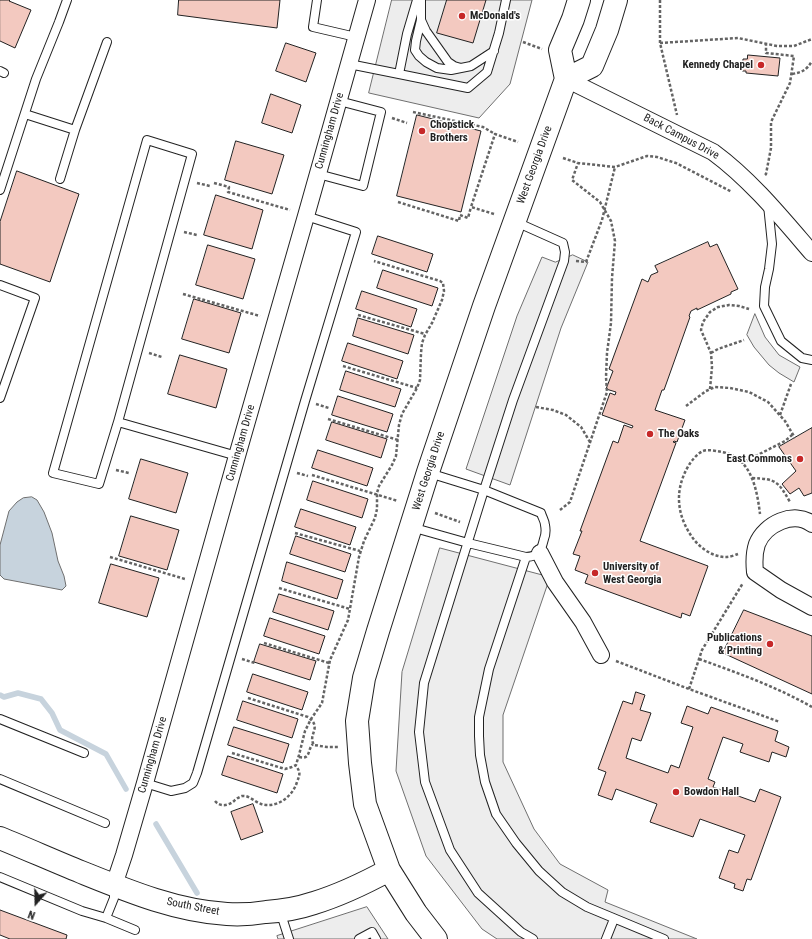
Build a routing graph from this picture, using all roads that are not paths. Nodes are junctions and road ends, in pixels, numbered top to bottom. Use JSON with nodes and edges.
{"nodes":[{"id":1,"x":67,"y":0,"type":"edge"},
{"id":2,"x":317,"y":0,"type":"edge"},
{"id":3,"x":367,"y":0,"type":"edge"},
{"id":4,"x":417,"y":0,"type":"edge"},
{"id":5,"x":421,"y":0,"type":"edge"},
{"id":6,"x":506,"y":0,"type":"edge"},
{"id":7,"x":579,"y":0,"type":"edge"},
{"id":8,"x":616,"y":0,"type":"edge"},
{"id":9,"x":421,"y":20,"type":"junction"},
{"id":10,"x":356,"y":37,"type":"junction"},
{"id":11,"x":107,"y":42,"type":"dead end"},
{"id":12,"x":494,"y":51,"type":"junction"},
{"id":13,"x":349,"y":64,"type":"junction"},
{"id":14,"x":462,"y":68,"type":"junction"},
{"id":15,"x":399,"y":74,"type":"junction"},
{"id":16,"x":566,"y":79,"type":"junction"},
{"id":17,"x":339,"y":101,"type":"junction"},
{"id":18,"x":25,"y":114,"type":"junction"},
{"id":19,"x":75,"y":130,"type":"junction"},
{"id":20,"x":318,"y":174,"type":"junction"},
{"id":21,"x":60,"y":179,"type":"dead end"},
{"id":22,"x":0,"y":190,"type":"edge"},
{"id":23,"x":768,"y":202,"type":"junction"},
{"id":24,"x":306,"y":216,"type":"junction"},
{"id":25,"x":515,"y":222,"type":"junction"},
{"id":26,"x":812,"y":253,"type":"edge"},
{"id":27,"x":0,"y":286,"type":"edge"},
{"id":28,"x":812,"y":360,"type":"edge"},
{"id":29,"x":0,"y":398,"type":"edge"},
{"id":30,"x":118,"y":422,"type":"junction"},
{"id":31,"x":237,"y":456,"type":"junction"},
{"id":32,"x":428,"y":472,"type":"junction"},
{"id":33,"x":484,"y":490,"type":"junction"},
{"id":34,"x":812,"y":524,"type":"edge"},
{"id":35,"x":411,"y":527,"type":"junction"},
{"id":36,"x":468,"y":543,"type":"junction"},
{"id":37,"x":533,"y":555,"type":"junction"},
{"id":38,"x":812,"y":607,"type":"edge"},
{"id":39,"x":601,"y":655,"type":"road end"},
{"id":40,"x":0,"y":719,"type":"edge"},
{"id":41,"x":84,"y":753,"type":"dead end"},
{"id":42,"x":0,"y":779,"type":"edge"},
{"id":43,"x":146,"y":783,"type":"junction"},
{"id":44,"x":105,"y":823,"type":"dead end"},
{"id":45,"x":0,"y":838,"type":"edge"},
{"id":46,"x":389,"y":870,"type":"junction"},
{"id":47,"x":0,"y":877,"type":"edge"},
{"id":48,"x":114,"y":885,"type":"junction"},
{"id":49,"x":280,"y":911,"type":"junction"},
{"id":50,"x":106,"y":918,"type":"junction"},
{"id":51,"x":614,"y":919,"type":"junction"},
{"id":52,"x":135,"y":930,"type":"dead end"},
{"id":53,"x":289,"y":939,"type":"edge"},
{"id":54,"x":359,"y":939,"type":"edge"},
{"id":55,"x":376,"y":939,"type":"edge"},
{"id":56,"x":436,"y":939,"type":"edge"},
{"id":57,"x":533,"y":939,"type":"edge"},
{"id":58,"x":606,"y":939,"type":"edge"},
{"id":59,"x":664,"y":939,"type":"edge"}],
"edges":[{"from":1,"to":18,"type":"lane"},
{"from":2,"to":10,"type":"lane"},
{"from":3,"to":10,"type":"street","name":"Cunningham Drive"},
{"from":4,"to":15,"type":"lane"},
{"from":5,"to":9,"type":"lane"},
{"from":6,"to":12,"type":"lane"},
{"from":7,"to":16,"type":"street"},
{"from":8,"to":16,"type":"street"},
{"from":9,"to":14,"type":"lane"},
{"from":9,"to":14,"type":"lane"},
{"from":10,"to":13,"type":"street","name":"Cunningham Drive"},
{"from":11,"to":19,"type":"lane"},
{"from":12,"to":14,"type":"lane"},
{"from":12,"to":15,"type":"lane"},
{"from":13,"to":15,"type":"lane"},
{"from":13,"to":17,"type":"street","name":"Cunningham Drive"},
{"from":16,"to":23,"type":"street","name":"Back Campus Drive"},
{"from":16,"to":25,"type":"street","name":"West Georgia Drive"},
{"from":17,"to":20,"type":"street","name":"Cunningham Drive"},
{"from":17,"to":20,"type":"lane"},
{"from":18,"to":19,"type":"lane"},
{"from":18,"to":22,"type":"lane"},
{"from":19,"to":21,"type":"lane"},
{"from":20,"to":24,"type":"street","name":"Cunningham Drive"},
{"from":23,"to":26,"type":"street","name":"Back Campus Drive"},
{"from":23,"to":28,"type":"lane"},
{"from":24,"to":31,"type":"street","name":"Cunningham Drive"},
{"from":24,"to":43,"type":"lane"},
{"from":25,"to":32,"type":"street","name":"West Georgia Drive"},
{"from":25,"to":33,"type":"lane"},
{"from":27,"to":29,"type":"lane"},
{"from":30,"to":30,"type":"lane"},
{"from":30,"to":31,"type":"lane"},
{"from":31,"to":43,"type":"street","name":"Cunningham Drive"},
{"from":32,"to":33,"type":"lane"},
{"from":32,"to":35,"type":"street","name":"West Georgia Drive"},
{"from":33,"to":36,"type":"lane"},
{"from":33,"to":37,"type":"lane"},
{"from":34,"to":38,"type":"street"},
{"from":35,"to":36,"type":"lane"},
{"from":35,"to":46,"type":"street","name":"West Georgia Drive"},
{"from":36,"to":37,"type":"lane"},
{"from":36,"to":57,"type":"lane"},
{"from":37,"to":39,"type":"street"},
{"from":37,"to":51,"type":"lane"},
{"from":40,"to":41,"type":"lane"},
{"from":42,"to":44,"type":"lane"},
{"from":43,"to":48,"type":"street","name":"Cunningham Drive"},
{"from":45,"to":48,"type":"street","name":"South Street"},
{"from":46,"to":49,"type":"street","name":"South Street"},
{"from":46,"to":56,"type":"street","name":"West Georgia Drive"},
{"from":47,"to":50,"type":"lane"},
{"from":48,"to":49,"type":"street","name":"South Street"},
{"from":48,"to":50,"type":"lane"},
{"from":49,"to":53,"type":"lane"},
{"from":50,"to":52,"type":"lane"},
{"from":51,"to":58,"type":"lane"},
{"from":51,"to":59,"type":"lane"},
{"from":54,"to":55,"type":"lane"}]}
